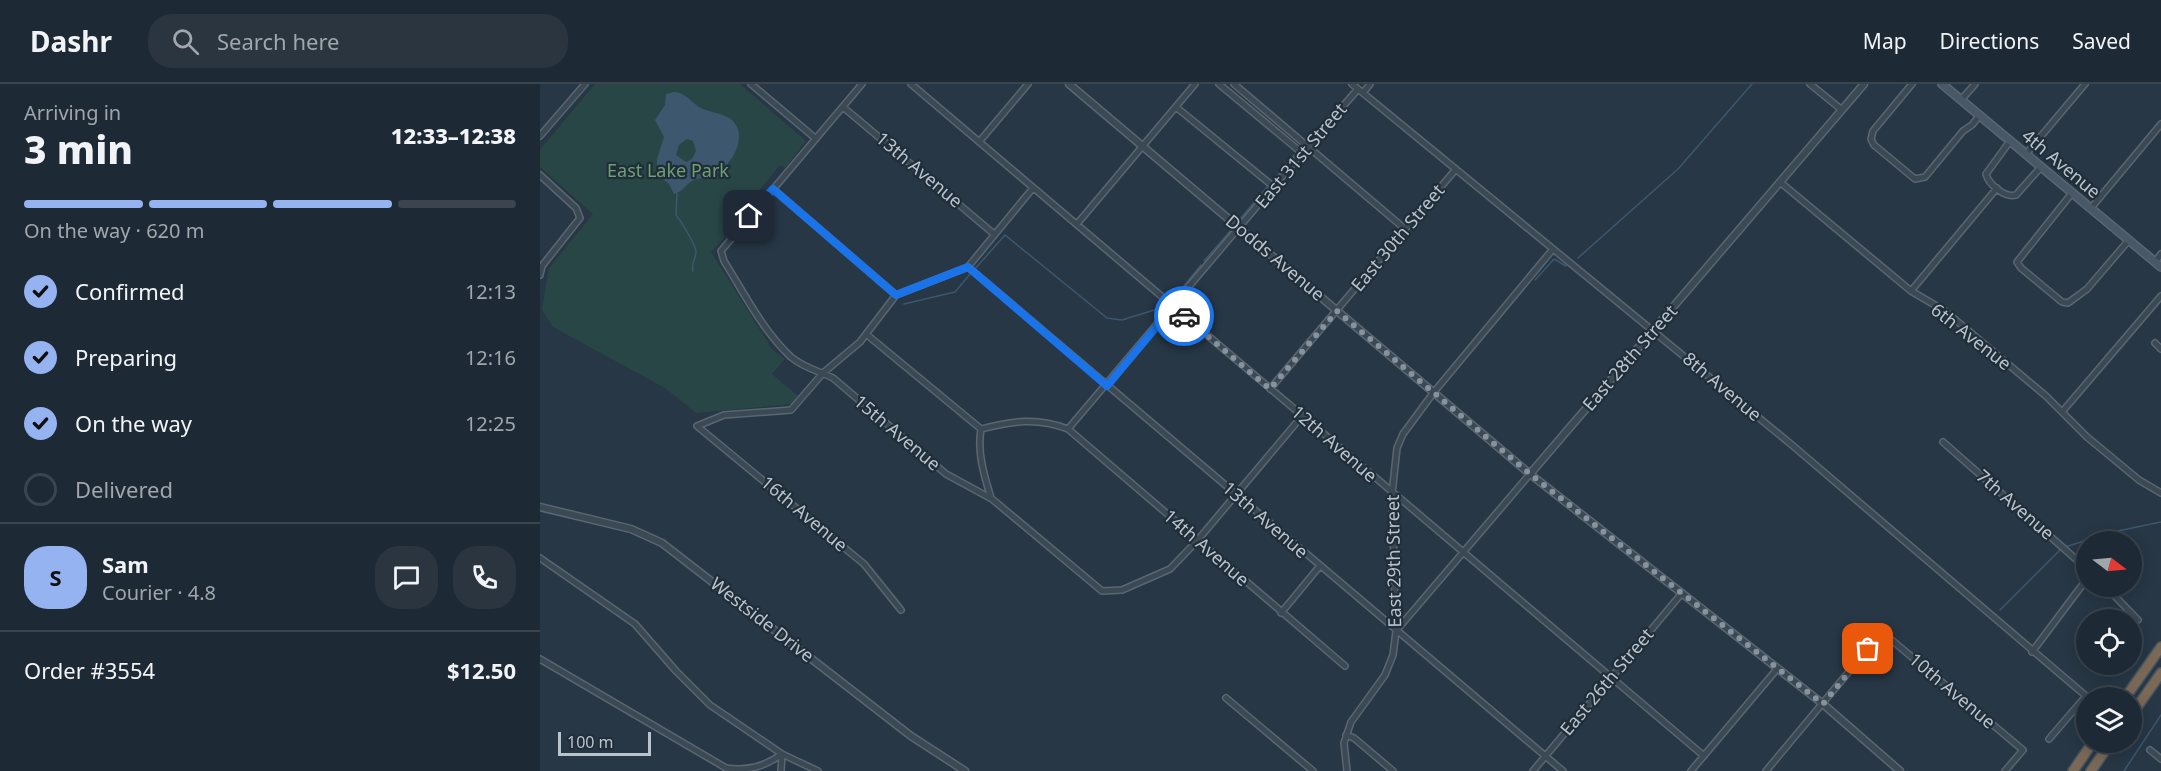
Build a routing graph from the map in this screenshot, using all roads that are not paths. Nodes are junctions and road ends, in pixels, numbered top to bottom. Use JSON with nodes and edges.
{"nodes":[{"id":1,"x":585,"y":84,"type":"edge"},
{"id":2,"x":751,"y":84,"type":"edge"},
{"id":3,"x":862,"y":84,"type":"edge"},
{"id":4,"x":911,"y":84,"type":"edge"},
{"id":5,"x":1028,"y":84,"type":"edge"},
{"id":6,"x":1069,"y":84,"type":"edge"},
{"id":7,"x":1195,"y":84,"type":"edge"},
{"id":8,"x":1219,"y":84,"type":"edge"},
{"id":9,"x":1234,"y":84,"type":"edge"},
{"id":10,"x":1352,"y":84,"type":"edge"},
{"id":11,"x":1370,"y":84,"type":"edge"},
{"id":12,"x":1810,"y":84,"type":"edge"},
{"id":13,"x":1864,"y":84,"type":"edge"},
{"id":14,"x":1912,"y":84,"type":"edge"},
{"id":15,"x":1942,"y":84,"type":"edge"},
{"id":16,"x":1975,"y":84,"type":"edge"},
{"id":17,"x":2085,"y":84,"type":"edge"},
{"id":18,"x":1360,"y":91,"type":"junction"},
{"id":19,"x":1961,"y":100,"type":"junction"},
{"id":20,"x":843,"y":107,"type":"junction"},
{"id":21,"x":1176,"y":107,"type":"junction"},
{"id":22,"x":1842,"y":110,"type":"junction"},
{"id":23,"x":1980,"y":115,"type":"junction"},
{"id":24,"x":2161,"y":124,"type":"edge"},
{"id":25,"x":540,"y":136,"type":"edge"},
{"id":26,"x":815,"y":138,"type":"junction"},
{"id":27,"x":2010,"y":141,"type":"junction"},
{"id":28,"x":979,"y":142,"type":"junction"},
{"id":29,"x":1309,"y":145,"type":"junction"},
{"id":30,"x":1142,"y":146,"type":"junction"},
{"id":31,"x":1302,"y":153,"type":"junction"},
{"id":32,"x":2026,"y":154,"type":"junction"},
{"id":33,"x":2041,"y":167,"type":"junction"},
{"id":34,"x":1456,"y":169,"type":"junction"},
{"id":35,"x":540,"y":175,"type":"edge"},
{"id":36,"x":1780,"y":182,"type":"junction"},
{"id":37,"x":1033,"y":188,"type":"junction"},
{"id":38,"x":1274,"y":188,"type":"junction"},
{"id":39,"x":1997,"y":188,"type":"junction"},
{"id":40,"x":773,"y":189,"type":"junction"},
{"id":41,"x":2072,"y":192,"type":"junction"},
{"id":42,"x":2091,"y":208,"type":"junction"},
{"id":43,"x":1077,"y":224,"type":"junction"},
{"id":44,"x":1240,"y":228,"type":"junction"},
{"id":45,"x":1405,"y":229,"type":"junction"},
{"id":46,"x":994,"y":234,"type":"junction"},
{"id":47,"x":2129,"y":240,"type":"junction"},
{"id":48,"x":1554,"y":249,"type":"junction"},
{"id":49,"x":2161,"y":254,"type":"edge"},
{"id":50,"x":2158,"y":264,"type":"edge"},
{"id":51,"x":968,"y":267,"type":"junction"},
{"id":52,"x":540,"y":275,"type":"edge"},
{"id":53,"x":1911,"y":291,"type":"junction"},
{"id":54,"x":896,"y":295,"type":"junction"},
{"id":55,"x":2161,"y":296,"type":"edge"},
{"id":56,"x":1173,"y":307,"type":"junction"},
{"id":57,"x":1337,"y":311,"type":"junction"},
{"id":58,"x":1653,"y":330,"type":"junction"},
{"id":59,"x":866,"y":334,"type":"junction"},
{"id":60,"x":2155,"y":343,"type":"dead end"},
{"id":61,"x":2161,"y":349,"type":"edge"},
{"id":62,"x":823,"y":373,"type":"junction"},
{"id":63,"x":1107,"y":386,"type":"junction"},
{"id":64,"x":1270,"y":389,"type":"junction"},
{"id":65,"x":1434,"y":392,"type":"junction"},
{"id":66,"x":2062,"y":412,"type":"junction"},
{"id":67,"x":1302,"y":416,"type":"junction"},
{"id":68,"x":981,"y":429,"type":"junction"},
{"id":69,"x":1068,"y":429,"type":"junction"},
{"id":70,"x":1943,"y":442,"type":"dead end"},
{"id":71,"x":1530,"y":474,"type":"junction"},
{"id":72,"x":2161,"y":493,"type":"edge"},
{"id":73,"x":1392,"y":494,"type":"junction"},
{"id":74,"x":1236,"y":495,"type":"junction"},
{"id":75,"x":992,"y":499,"type":"junction"},
{"id":76,"x":540,"y":507,"type":"edge"},
{"id":77,"x":1197,"y":541,"type":"junction"},
{"id":78,"x":1463,"y":553,"type":"junction"},
{"id":79,"x":540,"y":558,"type":"edge"},
{"id":80,"x":2076,"y":559,"type":"edge"},
{"id":81,"x":1319,"y":567,"type":"junction"},
{"id":82,"x":1682,"y":593,"type":"junction"},
{"id":83,"x":2076,"y":593,"type":"edge"},
{"id":84,"x":2116,"y":597,"type":"edge"},
{"id":85,"x":2127,"y":609,"type":"edge"},
{"id":86,"x":901,"y":610,"type":"dead end"},
{"id":87,"x":1281,"y":613,"type":"junction"},
{"id":88,"x":1396,"y":631,"type":"junction"},
{"id":89,"x":2161,"y":647,"type":"edge"},
{"id":90,"x":2032,"y":651,"type":"junction"},
{"id":91,"x":540,"y":659,"type":"edge"},
{"id":92,"x":1345,"y":666,"type":"dead end"},
{"id":93,"x":1778,"y":669,"type":"junction"},
{"id":94,"x":2161,"y":673,"type":"edge"},
{"id":95,"x":1611,"y":677,"type":"junction"},
{"id":96,"x":2133,"y":687,"type":"edge"},
{"id":97,"x":1226,"y":698,"type":"dead end"},
{"id":98,"x":2142,"y":700,"type":"edge"},
{"id":99,"x":1823,"y":704,"type":"junction"},
{"id":100,"x":1346,"y":735,"type":"junction"},
{"id":101,"x":2049,"y":739,"type":"dead end"},
{"id":102,"x":2150,"y":750,"type":"dead end"},
{"id":103,"x":2086,"y":753,"type":"edge"},
{"id":104,"x":2103,"y":753,"type":"edge"},
{"id":105,"x":782,"y":754,"type":"junction"},
{"id":106,"x":1546,"y":756,"type":"junction"},
{"id":107,"x":1704,"y":756,"type":"junction"},
{"id":108,"x":2161,"y":759,"type":"edge"},
{"id":109,"x":2092,"y":769,"type":"edge"},
{"id":110,"x":782,"y":771,"type":"edge"},
{"id":111,"x":818,"y":771,"type":"edge"},
{"id":112,"x":965,"y":771,"type":"edge"},
{"id":113,"x":1313,"y":771,"type":"edge"},
{"id":114,"x":1347,"y":771,"type":"edge"},
{"id":115,"x":1393,"y":771,"type":"edge"},
{"id":116,"x":1533,"y":771,"type":"edge"},
{"id":117,"x":1563,"y":771,"type":"edge"},
{"id":118,"x":1691,"y":771,"type":"edge"},
{"id":119,"x":1766,"y":771,"type":"edge"},
{"id":120,"x":1900,"y":771,"type":"edge"},
{"id":121,"x":2005,"y":771,"type":"edge"},
{"id":122,"x":2073,"y":771,"type":"edge"}],
"edges":[{"from":1,"to":25,"type":"street"},
{"from":2,"to":26,"type":"street"},
{"from":3,"to":20,"type":"street"},
{"from":4,"to":28,"type":"street","name":"12th Avenue"},
{"from":5,"to":28,"type":"street"},
{"from":6,"to":30,"type":"street","name":"Dodds Avenue"},
{"from":7,"to":21,"type":"street"},
{"from":8,"to":31,"type":"street"},
{"from":9,"to":29,"type":"street"},
{"from":10,"to":18,"type":"street","name":"8th Avenue"},
{"from":11,"to":18,"type":"street","name":"East 31st Street"},
{"from":12,"to":22,"type":"street"},
{"from":13,"to":22,"type":"street","name":"East 28th Street"},
{"from":14,"to":23,"type":"street"},
{"from":15,"to":19,"type":"main road","name":"4th Avenue"},
{"from":16,"to":19,"type":"street"},
{"from":17,"to":32,"type":"street"},
{"from":18,"to":29,"type":"street","name":"East 31st Street"},
{"from":18,"to":34,"type":"street","name":"8th Avenue"},
{"from":19,"to":23,"type":"main road","name":"4th Avenue"},
{"from":20,"to":26,"type":"street"},
{"from":20,"to":46,"type":"street","name":"13th Avenue"},
{"from":21,"to":30,"type":"street"},
{"from":21,"to":38,"type":"street"},
{"from":22,"to":36,"type":"street","name":"East 28th Street"},
{"from":23,"to":27,"type":"main road","name":"4th Avenue"},
{"from":24,"to":42,"type":"street"},
{"from":26,"to":40,"type":"street"},
{"from":27,"to":32,"type":"main road","name":"4th Avenue"},
{"from":27,"to":39,"type":"street"},
{"from":28,"to":37,"type":"street","name":"12th Avenue"},
{"from":29,"to":31,"type":"street","name":"East 31st Street"},
{"from":29,"to":45,"type":"street"},
{"from":30,"to":43,"type":"street"},
{"from":30,"to":44,"type":"street","name":"Dodds Avenue"},
{"from":31,"to":38,"type":"street","name":"East 31st Street"},
{"from":32,"to":33,"type":"main road","name":"4th Avenue"},
{"from":33,"to":39,"type":"street"},
{"from":33,"to":41,"type":"main road","name":"4th Avenue"},
{"from":34,"to":45,"type":"street","name":"East 30th Street"},
{"from":34,"to":48,"type":"street","name":"8th Avenue"},
{"from":35,"to":52,"type":"street"},
{"from":36,"to":53,"type":"street","name":"6th Avenue"},
{"from":36,"to":58,"type":"street","name":"East 28th Street"},
{"from":37,"to":43,"type":"street","name":"12th Avenue"},
{"from":37,"to":46,"type":"street"},
{"from":38,"to":44,"type":"street","name":"East 31st Street"},
{"from":39,"to":53,"type":"street"},
{"from":40,"to":54,"type":"street"},
{"from":40,"to":62,"type":"street","name":"15th Avenue"},
{"from":41,"to":42,"type":"main road","name":"4th Avenue"},
{"from":41,"to":47,"type":"street"},
{"from":42,"to":47,"type":"main road","name":"4th Avenue"},
{"from":43,"to":56,"type":"street","name":"12th Avenue"},
{"from":44,"to":56,"type":"street","name":"East 31st Street"},
{"from":44,"to":57,"type":"street","name":"Dodds Avenue"},
{"from":45,"to":57,"type":"street","name":"East 30th Street"},
{"from":46,"to":51,"type":"street"},
{"from":47,"to":50,"type":"main road","name":"4th Avenue"},
{"from":48,"to":58,"type":"street","name":"8th Avenue"},
{"from":48,"to":65,"type":"street","name":"East 29th Street"},
{"from":49,"to":50,"type":"street"},
{"from":51,"to":54,"type":"street"},
{"from":51,"to":63,"type":"street","name":"13th Avenue"},
{"from":53,"to":66,"type":"street","name":"6th Avenue"},
{"from":54,"to":59,"type":"street"},
{"from":55,"to":66,"type":"street"},
{"from":56,"to":63,"type":"street","name":"East 31st Street"},
{"from":56,"to":64,"type":"street","name":"12th Avenue"},
{"from":57,"to":64,"type":"street","name":"East 30th Street"},
{"from":57,"to":65,"type":"street","name":"Dodds Avenue"},
{"from":58,"to":71,"type":"street","name":"East 28th Street"},
{"from":58,"to":90,"type":"street","name":"8th Avenue"},
{"from":59,"to":62,"type":"street"},
{"from":59,"to":68,"type":"street"},
{"from":60,"to":61,"type":"street"},
{"from":62,"to":75,"type":"street","name":"15th Avenue"},
{"from":62,"to":86,"type":"street","name":"16th Avenue"},
{"from":63,"to":69,"type":"street","name":"East 31st Street"},
{"from":63,"to":74,"type":"street","name":"13th Avenue"},
{"from":64,"to":67,"type":"street","name":"12th Avenue"},
{"from":65,"to":71,"type":"street","name":"Dodds Avenue"},
{"from":65,"to":73,"type":"street","name":"East 29th Street"},
{"from":66,"to":72,"type":"street","name":"6th Avenue"},
{"from":67,"to":73,"type":"street","name":"12th Avenue"},
{"from":67,"to":74,"type":"street"},
{"from":68,"to":69,"type":"street"},
{"from":68,"to":75,"type":"street"},
{"from":69,"to":77,"type":"street","name":"14th Avenue"},
{"from":70,"to":80,"type":"street","name":"7th Avenue"},
{"from":71,"to":78,"type":"street","name":"East 28th Street"},
{"from":71,"to":82,"type":"street","name":"Dodds Avenue"},
{"from":73,"to":78,"type":"street","name":"12th Avenue"},
{"from":73,"to":88,"type":"street","name":"East 29th Street"},
{"from":74,"to":77,"type":"street"},
{"from":74,"to":81,"type":"street","name":"13th Avenue"},
{"from":75,"to":77,"type":"street","name":"15th Avenue"},
{"from":76,"to":112,"type":"street","name":"Westside Drive"},
{"from":77,"to":87,"type":"street","name":"14th Avenue"},
{"from":78,"to":88,"type":"street","name":"East 28th Street"},
{"from":78,"to":95,"type":"street","name":"12th Avenue"},
{"from":79,"to":105,"type":"street"},
{"from":81,"to":87,"type":"street"},
{"from":81,"to":88,"type":"street","name":"13th Avenue"},
{"from":82,"to":93,"type":"street","name":"Dodds Avenue"},
{"from":82,"to":95,"type":"street","name":"East 26th Street"},
{"from":83,"to":90,"type":"street"},
{"from":84,"to":85,"type":"street"},
{"from":87,"to":92,"type":"street","name":"14th Avenue"},
{"from":88,"to":100,"type":"street","name":"East 29th Street"},
{"from":88,"to":106,"type":"street","name":"13th Avenue"},
{"from":89,"to":96,"type":"highway"},
{"from":90,"to":101,"type":"street","name":"8th Avenue"},
{"from":91,"to":105,"type":"street"},
{"from":93,"to":99,"type":"street","name":"Dodds Avenue"},
{"from":93,"to":107,"type":"street"},
{"from":94,"to":98,"type":"highway"},
{"from":95,"to":106,"type":"street","name":"East 26th Street"},
{"from":95,"to":107,"type":"street","name":"12th Avenue"},
{"from":97,"to":113,"type":"street"},
{"from":99,"to":119,"type":"street"},
{"from":99,"to":120,"type":"street","name":"Dodds Avenue"},
{"from":99,"to":121,"type":"street","name":"10th Avenue"},
{"from":100,"to":114,"type":"street","name":"East 29th Street"},
{"from":100,"to":115,"type":"street"},
{"from":102,"to":108,"type":"street"},
{"from":103,"to":122,"type":"highway"},
{"from":104,"to":109,"type":"highway"},
{"from":105,"to":110,"type":"street"},
{"from":105,"to":111,"type":"street"},
{"from":106,"to":116,"type":"street","name":"East 26th Street"},
{"from":106,"to":117,"type":"street","name":"13th Avenue"},
{"from":107,"to":118,"type":"street"}]}
